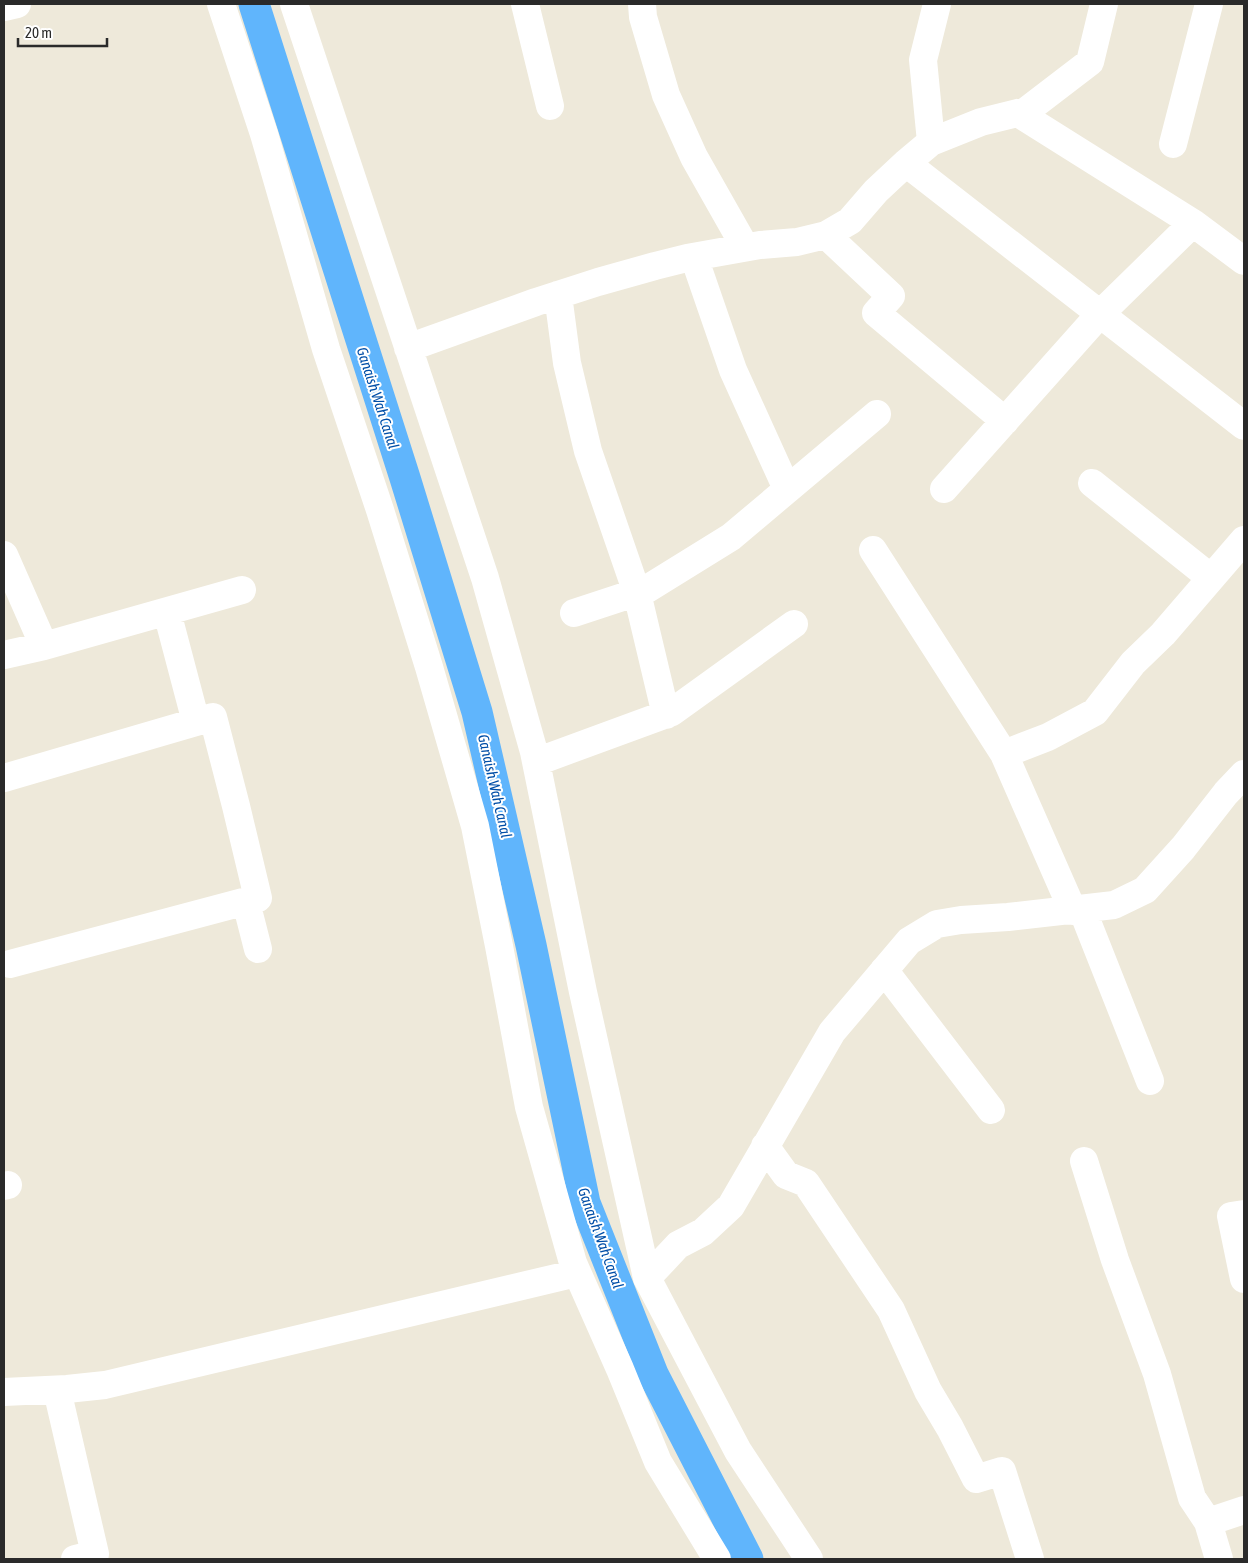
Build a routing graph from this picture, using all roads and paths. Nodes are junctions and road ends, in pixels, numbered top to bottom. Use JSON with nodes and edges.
{"nodes":[{"id":1,"x":17,"y":4,"type":"edge"},
{"id":2,"x":221,"y":4,"type":"edge"},
{"id":3,"x":294,"y":4,"type":"edge"},
{"id":4,"x":525,"y":4,"type":"edge"},
{"id":5,"x":642,"y":4,"type":"edge"},
{"id":6,"x":937,"y":4,"type":"edge"},
{"id":7,"x":1104,"y":4,"type":"edge"},
{"id":8,"x":1209,"y":4,"type":"edge"},
{"id":9,"x":4,"y":7,"type":"edge"},
{"id":10,"x":550,"y":106,"type":"dead end"},
{"id":11,"x":1018,"y":113,"type":"junction"},
{"id":12,"x":931,"y":142,"type":"junction"},
{"id":13,"x":1173,"y":144,"type":"dead end"},
{"id":14,"x":906,"y":163,"type":"junction"},
{"id":15,"x":1193,"y":223,"type":"junction"},
{"id":16,"x":826,"y":235,"type":"junction"},
{"id":17,"x":745,"y":248,"type":"junction"},
{"id":18,"x":694,"y":257,"type":"junction"},
{"id":19,"x":1244,"y":261,"type":"edge"},
{"id":20,"x":558,"y":294,"type":"junction"},
{"id":21,"x":1100,"y":314,"type":"junction"},
{"id":22,"x":408,"y":348,"type":"junction"},
{"id":23,"x":877,"y":414,"type":"dead end"},
{"id":24,"x":1005,"y":420,"type":"junction"},
{"id":25,"x":1244,"y":426,"type":"edge"},
{"id":26,"x":1092,"y":483,"type":"dead end"},
{"id":27,"x":787,"y":489,"type":"junction"},
{"id":28,"x":944,"y":489,"type":"dead end"},
{"id":29,"x":1244,"y":540,"type":"edge"},
{"id":30,"x":873,"y":550,"type":"dead end"},
{"id":31,"x":4,"y":555,"type":"edge"},
{"id":32,"x":1211,"y":578,"type":"junction"},
{"id":33,"x":242,"y":590,"type":"dead end"},
{"id":34,"x":637,"y":593,"type":"junction"},
{"id":35,"x":167,"y":612,"type":"junction"},
{"id":36,"x":574,"y":613,"type":"dead end"},
{"id":37,"x":794,"y":624,"type":"dead end"},
{"id":38,"x":44,"y":646,"type":"junction"},
{"id":39,"x":4,"y":655,"type":"edge"},
{"id":40,"x":666,"y":715,"type":"junction"},
{"id":41,"x":196,"y":722,"type":"junction"},
{"id":42,"x":1004,"y":754,"type":"junction"},
{"id":43,"x":536,"y":762,"type":"junction"},
{"id":44,"x":1244,"y":774,"type":"edge"},
{"id":45,"x":4,"y":778,"type":"edge"},
{"id":46,"x":246,"y":902,"type":"junction"},
{"id":47,"x":1078,"y":910,"type":"junction"},
{"id":48,"x":258,"y":949,"type":"dead end"},
{"id":49,"x":10,"y":964,"type":"dead end"},
{"id":50,"x":884,"y":970,"type":"junction"},
{"id":51,"x":1150,"y":1081,"type":"dead end"},
{"id":52,"x":991,"y":1110,"type":"dead end"},
{"id":53,"x":765,"y":1146,"type":"junction"},
{"id":54,"x":1084,"y":1160,"type":"dead end"},
{"id":55,"x":1244,"y":1214,"type":"edge"},
{"id":56,"x":577,"y":1273,"type":"junction"},
{"id":57,"x":646,"y":1278,"type":"junction"},
{"id":58,"x":1244,"y":1279,"type":"edge"},
{"id":59,"x":57,"y":1390,"type":"junction"},
{"id":60,"x":4,"y":1392,"type":"edge"},
{"id":61,"x":1244,"y":1510,"type":"edge"},
{"id":62,"x":1208,"y":1522,"type":"junction"},
{"id":63,"x":75,"y":1559,"type":"edge"},
{"id":64,"x":717,"y":1559,"type":"edge"},
{"id":65,"x":809,"y":1559,"type":"edge"},
{"id":66,"x":1030,"y":1559,"type":"edge"},
{"id":67,"x":1220,"y":1559,"type":"edge"}],
"edges":[{"from":1,"to":9,"type":"street"},
{"from":2,"to":56,"type":"street"},
{"from":3,"to":22,"type":"street"},
{"from":4,"to":10,"type":"street"},
{"from":5,"to":17,"type":"street"},
{"from":6,"to":12,"type":"street"},
{"from":7,"to":11,"type":"street"},
{"from":8,"to":13,"type":"street"},
{"from":11,"to":12,"type":"street"},
{"from":11,"to":15,"type":"street"},
{"from":12,"to":14,"type":"street"},
{"from":14,"to":16,"type":"street"},
{"from":14,"to":21,"type":"street"},
{"from":15,"to":19,"type":"street"},
{"from":15,"to":21,"type":"street"},
{"from":16,"to":17,"type":"street"},
{"from":16,"to":24,"type":"street"},
{"from":17,"to":18,"type":"street"},
{"from":18,"to":20,"type":"street"},
{"from":18,"to":27,"type":"street"},
{"from":20,"to":22,"type":"street"},
{"from":20,"to":34,"type":"street"},
{"from":21,"to":24,"type":"street"},
{"from":21,"to":25,"type":"street"},
{"from":22,"to":43,"type":"street"},
{"from":23,"to":27,"type":"street"},
{"from":24,"to":28,"type":"street"},
{"from":26,"to":32,"type":"street"},
{"from":27,"to":34,"type":"street"},
{"from":29,"to":32,"type":"street"},
{"from":30,"to":42,"type":"street"},
{"from":31,"to":38,"type":"street"},
{"from":32,"to":42,"type":"street"},
{"from":33,"to":35,"type":"street"},
{"from":34,"to":36,"type":"street"},
{"from":34,"to":40,"type":"street"},
{"from":35,"to":38,"type":"street"},
{"from":35,"to":41,"type":"street"},
{"from":37,"to":40,"type":"street"},
{"from":38,"to":39,"type":"street"},
{"from":40,"to":43,"type":"street"},
{"from":41,"to":45,"type":"street"},
{"from":41,"to":46,"type":"street"},
{"from":42,"to":47,"type":"street"},
{"from":43,"to":57,"type":"street"},
{"from":44,"to":47,"type":"street"},
{"from":46,"to":48,"type":"street"},
{"from":46,"to":49,"type":"street"},
{"from":47,"to":50,"type":"street"},
{"from":47,"to":51,"type":"street"},
{"from":50,"to":52,"type":"street"},
{"from":50,"to":53,"type":"street"},
{"from":53,"to":57,"type":"street"},
{"from":53,"to":66,"type":"street"},
{"from":54,"to":62,"type":"street"},
{"from":55,"to":58,"type":"street"},
{"from":56,"to":59,"type":"street"},
{"from":56,"to":64,"type":"street"},
{"from":57,"to":65,"type":"street"},
{"from":59,"to":60,"type":"street"},
{"from":59,"to":63,"type":"street"},
{"from":61,"to":62,"type":"street"},
{"from":62,"to":67,"type":"street"}]}
